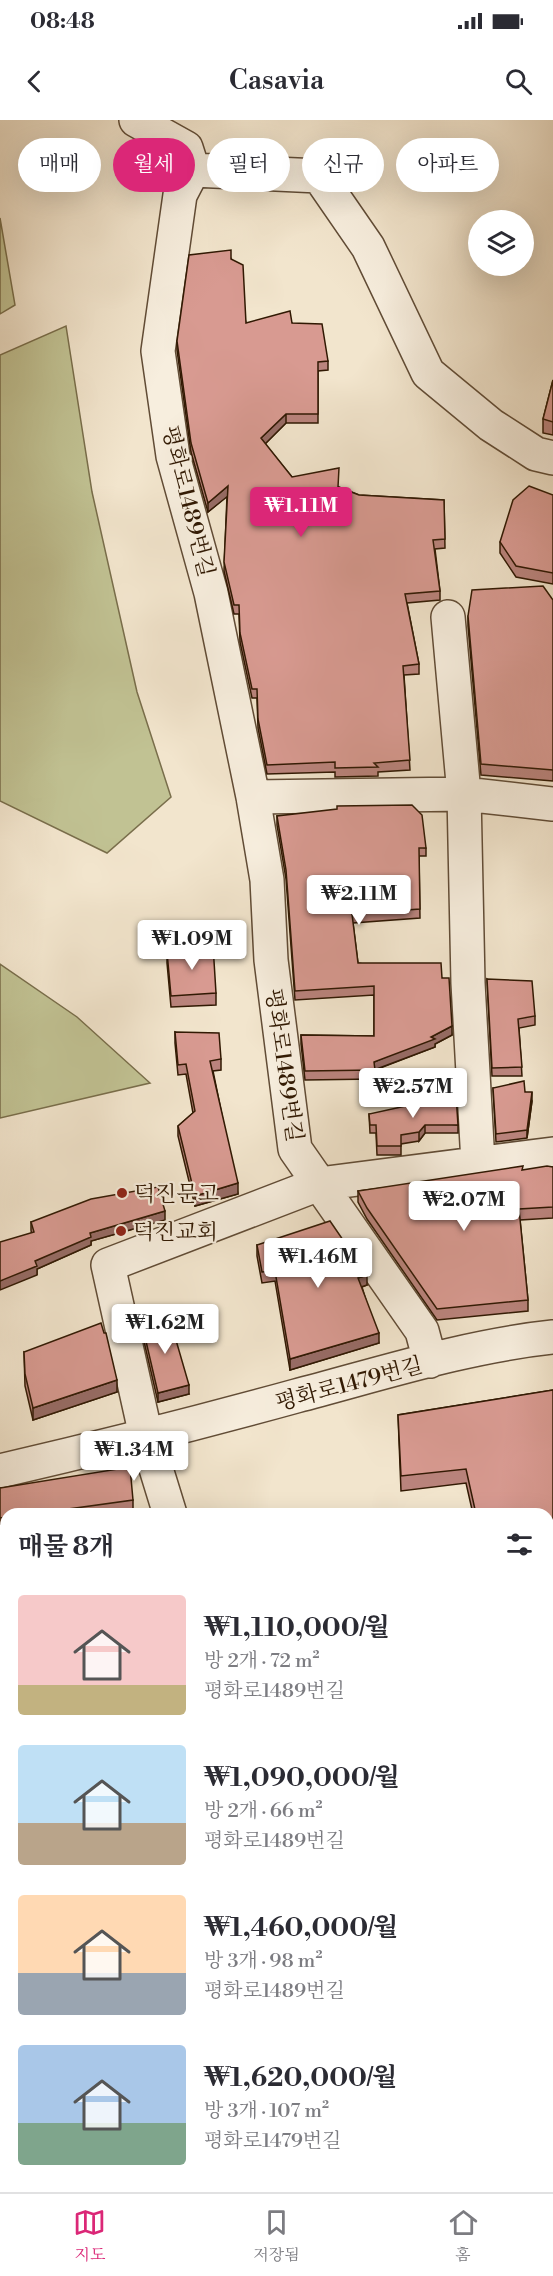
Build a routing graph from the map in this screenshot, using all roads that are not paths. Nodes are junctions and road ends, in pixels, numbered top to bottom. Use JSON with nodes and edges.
{"nodes":[{"id":1,"x":136,"y":120,"type":"edge"},
{"id":2,"x":168,"y":138,"type":"edge"},
{"id":3,"x":195,"y":170,"type":"edge"},
{"id":4,"x":182,"y":192,"type":"edge"},
{"id":5,"x":553,"y":458,"type":"edge"},
{"id":6,"x":448,"y":617,"type":"dead end"},
{"id":7,"x":464,"y":794,"type":"junction"},
{"id":8,"x":253,"y":797,"type":"junction"},
{"id":9,"x":553,"y":804,"type":"edge"},
{"id":10,"x":553,"y":1154,"type":"edge"},
{"id":11,"x":478,"y":1163,"type":"junction"},
{"id":12,"x":319,"y":1184,"type":"junction"},
{"id":13,"x":553,"y":1337,"type":"edge"},
{"id":14,"x":430,"y":1361,"type":"junction"},
{"id":15,"x":146,"y":1436,"type":"junction"},
{"id":16,"x":0,"y":1471,"type":"edge"},
{"id":17,"x":168,"y":1508,"type":"edge"}],
"edges":[{"from":1,"to":2,"type":"street"},
{"from":3,"to":5,"type":"street"},
{"from":4,"to":8,"type":"street","name":"평화로1489번길"},
{"from":6,"to":7,"type":"street"},
{"from":7,"to":8,"type":"street"},
{"from":7,"to":9,"type":"street"},
{"from":7,"to":11,"type":"street"},
{"from":8,"to":12,"type":"street","name":"평화로1489번길"},
{"from":10,"to":11,"type":"street"},
{"from":11,"to":12,"type":"street"},
{"from":12,"to":14,"type":"street","name":"평화로1489번길"},
{"from":12,"to":15,"type":"street"},
{"from":13,"to":14,"type":"street","name":"평화로1479번길"},
{"from":14,"to":15,"type":"street","name":"평화로1479번길"},
{"from":15,"to":16,"type":"street","name":"평화로1479번길"},
{"from":15,"to":17,"type":"street"}]}
